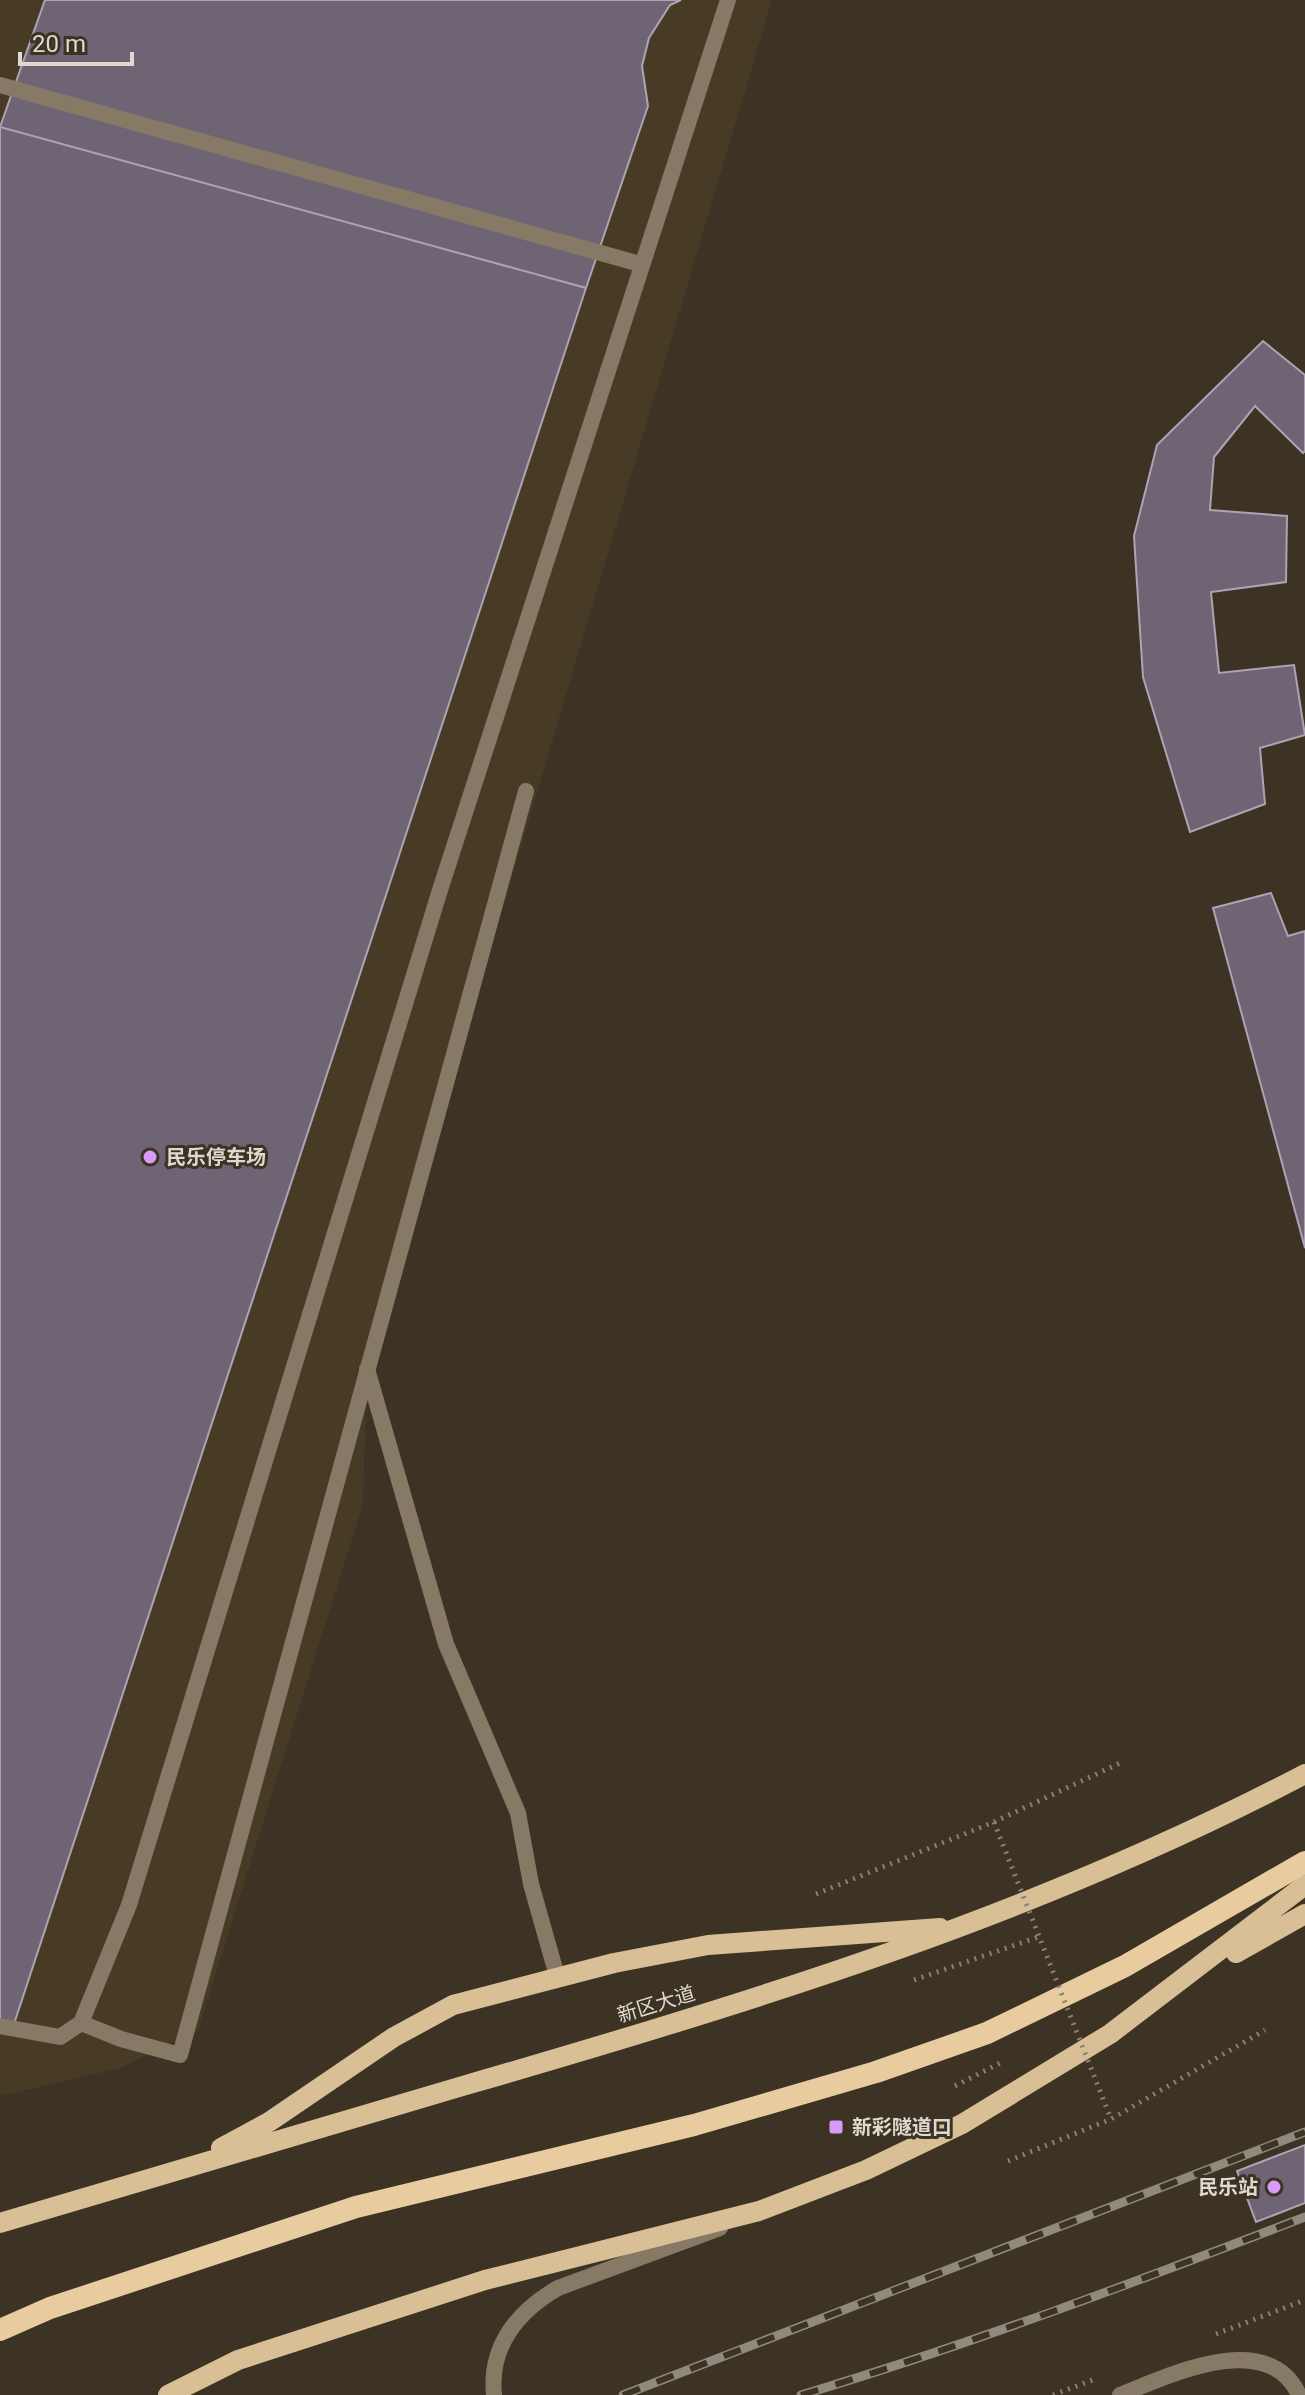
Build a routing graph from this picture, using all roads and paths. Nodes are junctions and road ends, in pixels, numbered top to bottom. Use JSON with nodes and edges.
{"nodes":[{"id":1,"x":728,"y":0,"type":"edge"},
{"id":2,"x":0,"y":85,"type":"edge"},
{"id":3,"x":640,"y":264,"type":"junction"},
{"id":4,"x":526,"y":791,"type":"dead end"},
{"id":5,"x":367,"y":1366,"type":"junction"},
{"id":6,"x":1120,"y":1763,"type":"dead end"},
{"id":7,"x":1305,"y":1774,"type":"edge"},
{"id":8,"x":994,"y":1822,"type":"junction"},
{"id":9,"x":1305,"y":1862,"type":"edge"},
{"id":10,"x":1305,"y":1885,"type":"edge"},
{"id":11,"x":816,"y":1894,"type":"dead end"},
{"id":12,"x":1305,"y":1914,"type":"edge"},
{"id":13,"x":968,"y":1926,"type":"junction"},
{"id":14,"x":1041,"y":1936,"type":"junction"},
{"id":15,"x":557,"y":1976,"type":"junction"},
{"id":16,"x":914,"y":1980,"type":"dead end"},
{"id":17,"x":1183,"y":1982,"type":"junction"},
{"id":18,"x":81,"y":2023,"type":"junction"},
{"id":19,"x":0,"y":2026,"type":"edge"},
{"id":20,"x":1265,"y":2030,"type":"dead end"},
{"id":21,"x":1111,"y":2119,"type":"junction"},
{"id":22,"x":1008,"y":2161,"type":"dead end"},
{"id":23,"x":182,"y":2169,"type":"junction"},
{"id":24,"x":759,"y":2211,"type":"junction"},
{"id":25,"x":0,"y":2223,"type":"edge"},
{"id":26,"x":0,"y":2330,"type":"edge"},
{"id":27,"x":168,"y":2395,"type":"edge"},
{"id":28,"x":494,"y":2395,"type":"edge"},
{"id":29,"x":1120,"y":2395,"type":"edge"},
{"id":30,"x":1299,"y":2395,"type":"edge"}],
"edges":[{"from":1,"to":3,"type":"lane"},
{"from":2,"to":3,"type":"lane"},
{"from":3,"to":18,"type":"lane"},
{"from":4,"to":5,"type":"lane"},
{"from":5,"to":15,"type":"lane"},
{"from":5,"to":18,"type":"lane"},
{"from":6,"to":8,"type":"path"},
{"from":7,"to":13,"type":"main road","name":"新区大道"},
{"from":8,"to":11,"type":"path"},
{"from":8,"to":14,"type":"path","bridge":true},
{"from":9,"to":26,"type":"highway"},
{"from":10,"to":17,"type":"main road"},
{"from":12,"to":17,"type":"main road"},
{"from":13,"to":15,"type":"main road"},
{"from":13,"to":23,"type":"main road","name":"新区大道"},
{"from":14,"to":16,"type":"path"},
{"from":14,"to":21,"type":"path","bridge":true},
{"from":15,"to":23,"type":"main road"},
{"from":17,"to":24,"type":"main road"},
{"from":18,"to":19,"type":"lane"},
{"from":20,"to":21,"type":"path"},
{"from":21,"to":22,"type":"path"},
{"from":23,"to":25,"type":"main road","name":"新区大道"},
{"from":24,"to":27,"type":"main road"},
{"from":24,"to":28,"type":"lane"},
{"from":29,"to":30,"type":"lane"}]}
